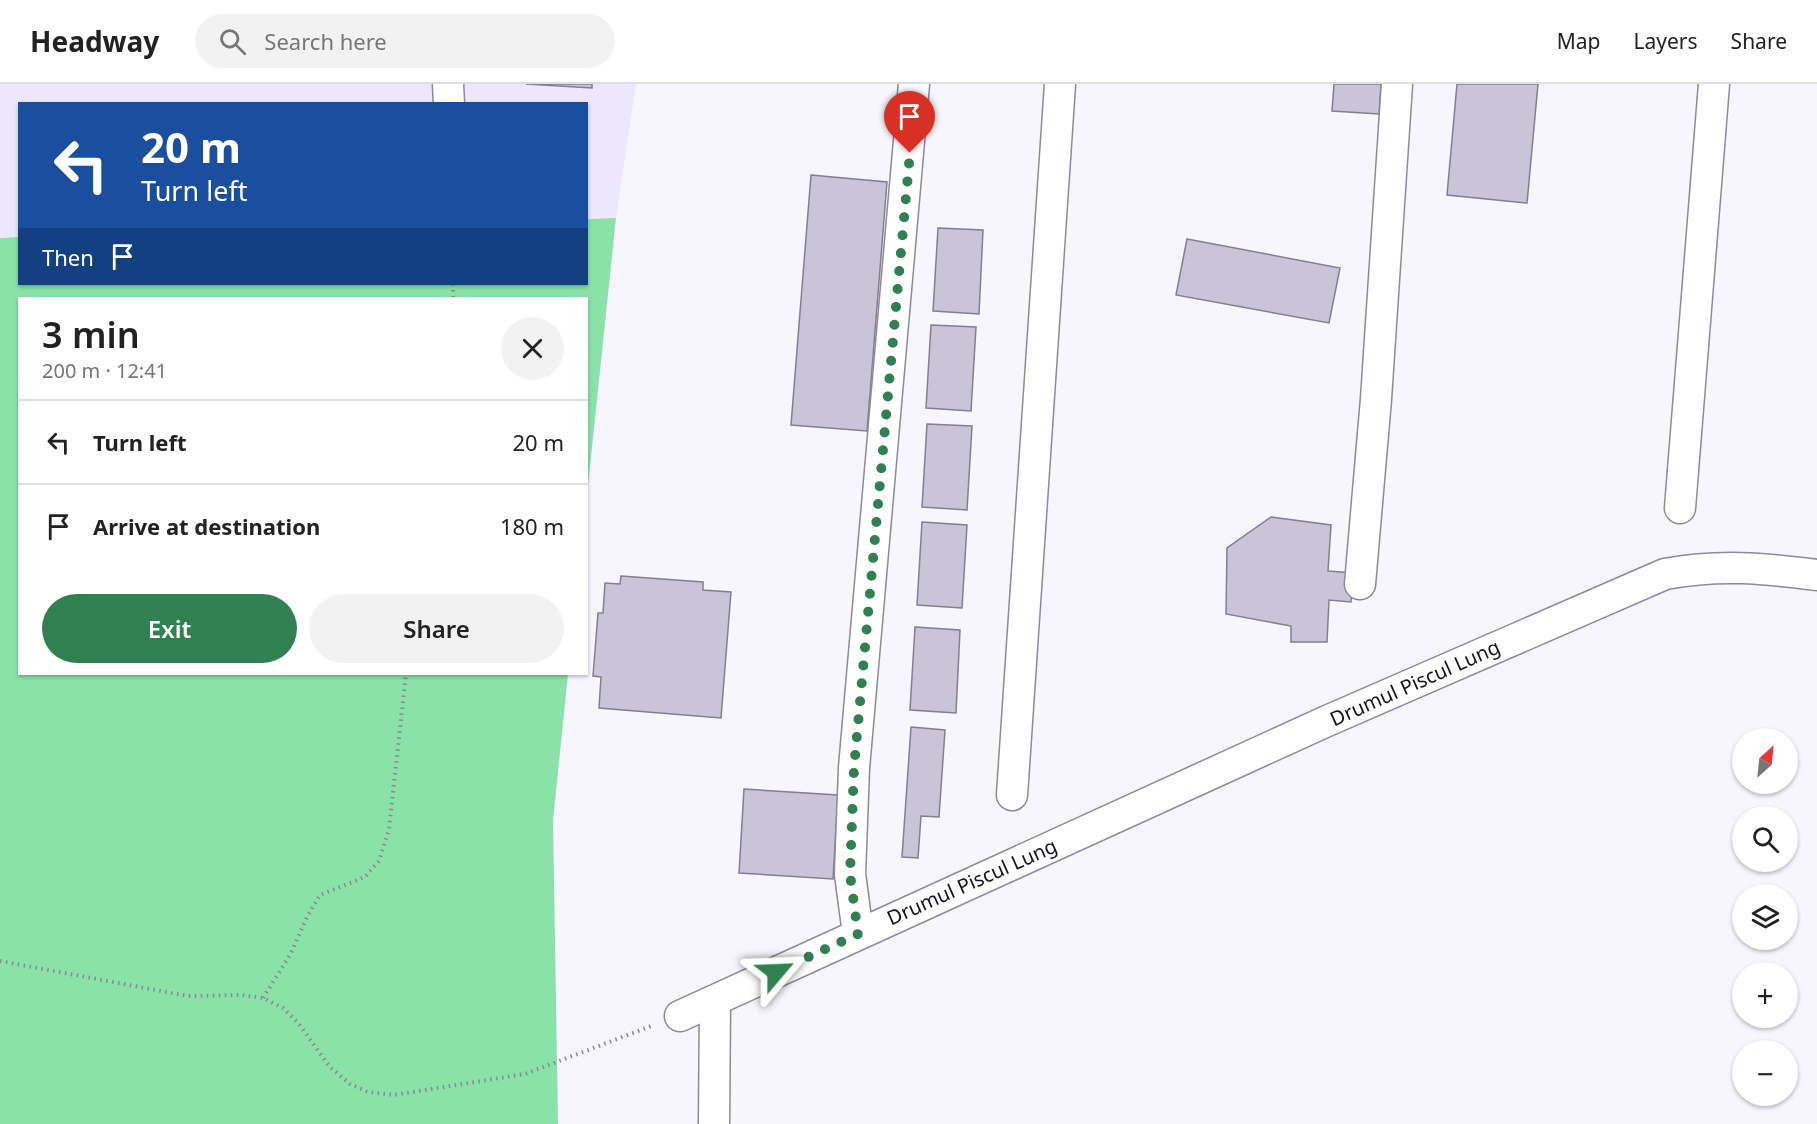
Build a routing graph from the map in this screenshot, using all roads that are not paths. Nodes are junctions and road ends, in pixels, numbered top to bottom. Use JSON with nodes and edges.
{"nodes":[{"id":1,"x":448,"y":84,"type":"edge"},
{"id":2,"x":915,"y":84,"type":"edge"},
{"id":3,"x":1060,"y":84,"type":"edge"},
{"id":4,"x":1397,"y":84,"type":"edge"},
{"id":5,"x":1714,"y":84,"type":"edge"},
{"id":6,"x":449,"y":102,"type":"edge"},
{"id":7,"x":1680,"y":508,"type":"dead end"},
{"id":8,"x":1817,"y":575,"type":"edge"},
{"id":9,"x":1360,"y":584,"type":"dead end"},
{"id":10,"x":1012,"y":795,"type":"dead end"},
{"id":11,"x":858,"y":934,"type":"junction"},
{"id":12,"x":715,"y":1001,"type":"junction"},
{"id":13,"x":680,"y":1016,"type":"road end"},
{"id":14,"x":714,"y":1124,"type":"edge"}],
"edges":[{"from":1,"to":6,"type":"street"},
{"from":2,"to":11,"type":"street"},
{"from":3,"to":10,"type":"street"},
{"from":4,"to":9,"type":"street"},
{"from":5,"to":7,"type":"street"},
{"from":8,"to":11,"type":"street","name":"Drumul Piscul Lung"},
{"from":11,"to":12,"type":"street","name":"Drumul Piscul Lung"},
{"from":12,"to":13,"type":"street","name":"Drumul Piscul Lung"},
{"from":12,"to":14,"type":"street"}]}
